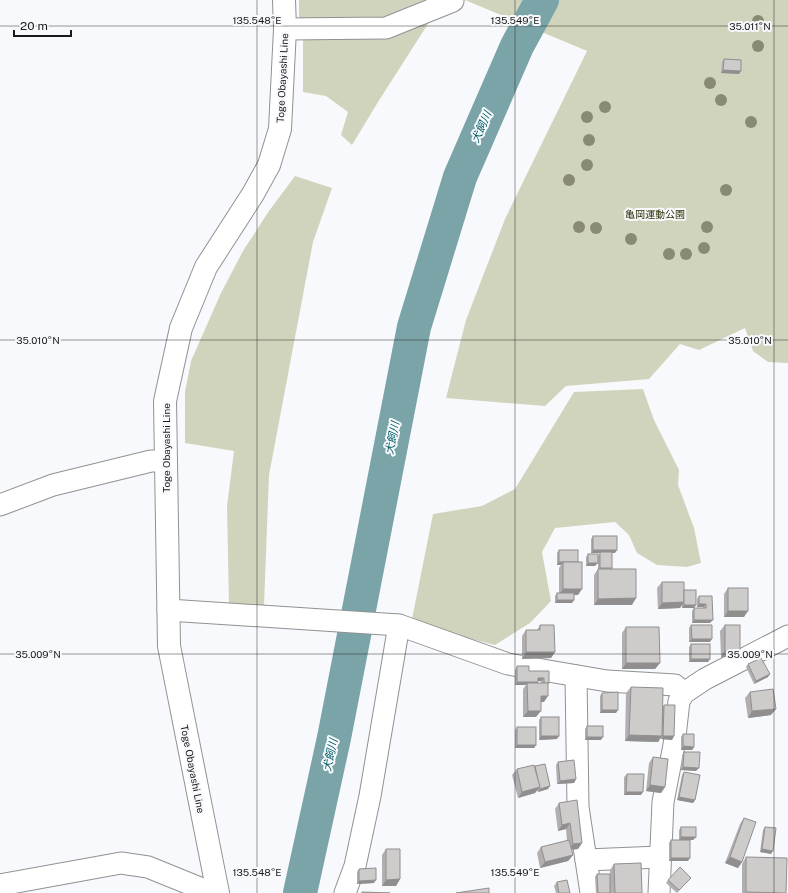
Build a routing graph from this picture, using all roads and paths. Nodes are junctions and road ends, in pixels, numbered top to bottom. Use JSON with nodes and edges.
{"nodes":[{"id":1,"x":284,"y":0,"type":"edge"},
{"id":2,"x":453,"y":1,"type":"dead end"},
{"id":3,"x":285,"y":29,"type":"junction"},
{"id":4,"x":165,"y":461,"type":"junction"},
{"id":5,"x":0,"y":505,"type":"edge"},
{"id":6,"x":168,"y":610,"type":"junction"},
{"id":7,"x":392,"y":624,"type":"junction"},
{"id":8,"x":788,"y":636,"type":"edge"},
{"id":9,"x":576,"y":676,"type":"junction"},
{"id":10,"x":684,"y":693,"type":"junction"},
{"id":11,"x":660,"y":857,"type":"junction"},
{"id":12,"x":586,"y":860,"type":"junction"},
{"id":13,"x":0,"y":884,"type":"edge"},
{"id":14,"x":217,"y":892,"type":"edge"},
{"id":15,"x":345,"y":893,"type":"edge"},
{"id":16,"x":591,"y":893,"type":"edge"},
{"id":17,"x":658,"y":893,"type":"edge"}],
"edges":[{"from":1,"to":3,"type":"main road","name":"Toge Obayashi Line"},
{"from":2,"to":3,"type":"street"},
{"from":3,"to":4,"type":"main road","name":"Toge Obayashi Line"},
{"from":4,"to":5,"type":"street"},
{"from":4,"to":6,"type":"main road","name":"Toge Obayashi Line"},
{"from":6,"to":7,"type":"street"},
{"from":6,"to":14,"type":"main road","name":"Toge Obayashi Line"},
{"from":7,"to":9,"type":"street"},
{"from":7,"to":15,"type":"street"},
{"from":8,"to":10,"type":"street"},
{"from":9,"to":10,"type":"street"},
{"from":9,"to":12,"type":"street"},
{"from":10,"to":11,"type":"street"},
{"from":11,"to":12,"type":"street"},
{"from":11,"to":17,"type":"street"},
{"from":12,"to":16,"type":"street"},
{"from":13,"to":14,"type":"street"}]}
